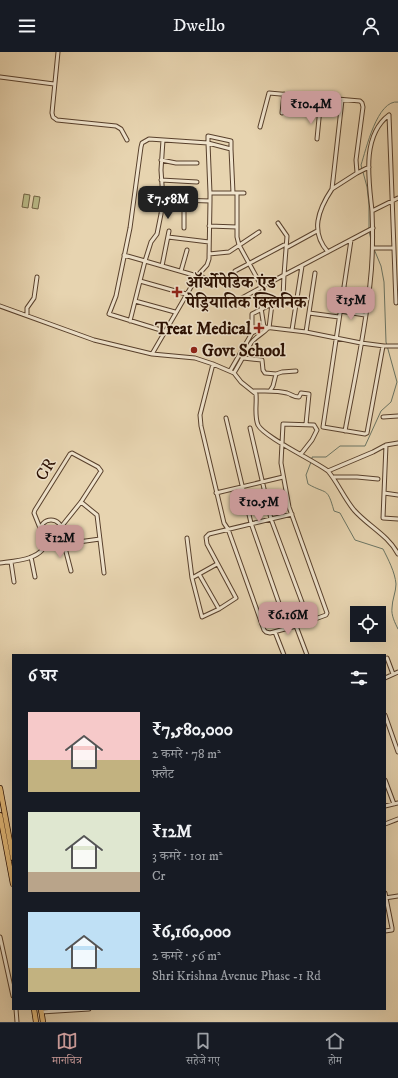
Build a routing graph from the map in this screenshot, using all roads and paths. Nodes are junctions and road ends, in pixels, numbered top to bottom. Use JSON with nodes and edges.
{"nodes":[{"id":1,"x":58,"y":52,"type":"edge"},
{"id":2,"x":0,"y":77,"type":"edge"},
{"id":3,"x":54,"y":84,"type":"junction"},
{"id":4,"x":284,"y":94,"type":"junction"},
{"id":5,"x":302,"y":96,"type":"junction"},
{"id":6,"x":321,"y":98,"type":"junction"},
{"id":7,"x":342,"y":100,"type":"junction"},
{"id":8,"x":282,"y":113,"type":"dead end"},
{"id":9,"x":300,"y":114,"type":"dead end"},
{"id":10,"x":260,"y":127,"type":"dead end"},
{"id":11,"x":317,"y":139,"type":"dead end"},
{"id":12,"x":127,"y":140,"type":"dead end"},
{"id":13,"x":163,"y":140,"type":"junction"},
{"id":14,"x":208,"y":143,"type":"junction"},
{"id":15,"x":231,"y":149,"type":"junction"},
{"id":16,"x":161,"y":160,"type":"junction"},
{"id":17,"x":197,"y":163,"type":"dead end"},
{"id":18,"x":369,"y":167,"type":"junction"},
{"id":19,"x":357,"y":173,"type":"junction"},
{"id":20,"x":161,"y":180,"type":"junction"},
{"id":21,"x":197,"y":182,"type":"dead end"},
{"id":22,"x":332,"y":189,"type":"junction"},
{"id":23,"x":210,"y":193,"type":"junction"},
{"id":24,"x":235,"y":193,"type":"junction"},
{"id":25,"x":244,"y":193,"type":"dead end"},
{"id":26,"x":398,"y":198,"type":"edge"},
{"id":27,"x":148,"y":199,"type":"dead end"},
{"id":28,"x":162,"y":199,"type":"junction"},
{"id":29,"x":184,"y":200,"type":"junction"},
{"id":30,"x":210,"y":200,"type":"junction"},
{"id":31,"x":392,"y":201,"type":"junction"},
{"id":32,"x":372,"y":211,"type":"junction"},
{"id":33,"x":278,"y":224,"type":"dead end"},
{"id":34,"x":210,"y":226,"type":"junction"},
{"id":35,"x":237,"y":227,"type":"junction"},
{"id":36,"x":184,"y":228,"type":"dead end"},
{"id":37,"x":373,"y":228,"type":"junction"},
{"id":38,"x":169,"y":231,"type":"dead end"},
{"id":39,"x":317,"y":231,"type":"junction"},
{"id":40,"x":259,"y":232,"type":"dead end"},
{"id":41,"x":168,"y":236,"type":"junction"},
{"id":42,"x":351,"y":240,"type":"junction"},
{"id":43,"x":209,"y":242,"type":"junction"},
{"id":44,"x":239,"y":245,"type":"junction"},
{"id":45,"x":285,"y":247,"type":"junction"},
{"id":46,"x":373,"y":248,"type":"junction"},
{"id":47,"x":393,"y":248,"type":"junction"},
{"id":48,"x":187,"y":250,"type":"dead end"},
{"id":49,"x":328,"y":252,"type":"junction"},
{"id":50,"x":209,"y":254,"type":"junction"},
{"id":51,"x":124,"y":255,"type":"junction"},
{"id":52,"x":145,"y":261,"type":"junction"},
{"id":53,"x":250,"y":264,"type":"junction"},
{"id":54,"x":162,"y":266,"type":"junction"},
{"id":55,"x":302,"y":266,"type":"junction"},
{"id":56,"x":181,"y":271,"type":"junction"},
{"id":57,"x":235,"y":271,"type":"dead end"},
{"id":58,"x":315,"y":273,"type":"dead end"},
{"id":59,"x":284,"y":274,"type":"junction"},
{"id":60,"x":197,"y":275,"type":"junction"},
{"id":61,"x":37,"y":277,"type":"dead end"},
{"id":62,"x":207,"y":280,"type":"dead end"},
{"id":63,"x":140,"y":281,"type":"junction"},
{"id":64,"x":262,"y":287,"type":"junction"},
{"id":65,"x":186,"y":294,"type":"junction"},
{"id":66,"x":264,"y":295,"type":"dead end"},
{"id":67,"x":240,"y":299,"type":"dead end"},
{"id":68,"x":135,"y":301,"type":"junction"},
{"id":69,"x":396,"y":303,"type":"dead end"},
{"id":70,"x":272,"y":304,"type":"junction"},
{"id":71,"x":0,"y":306,"type":"edge"},
{"id":72,"x":262,"y":308,"type":"junction"},
{"id":73,"x":340,"y":311,"type":"junction"},
{"id":74,"x":175,"y":312,"type":"junction"},
{"id":75,"x":308,"y":313,"type":"junction"},
{"id":76,"x":27,"y":314,"type":"junction"},
{"id":77,"x":365,"y":315,"type":"junction"},
{"id":78,"x":339,"y":317,"type":"junction"},
{"id":79,"x":130,"y":321,"type":"junction"},
{"id":80,"x":267,"y":328,"type":"junction"},
{"id":81,"x":292,"y":330,"type":"junction"},
{"id":82,"x":164,"y":332,"type":"junction"},
{"id":83,"x":306,"y":332,"type":"junction"},
{"id":84,"x":252,"y":334,"type":"junction"},
{"id":85,"x":336,"y":338,"type":"junction"},
{"id":86,"x":361,"y":343,"type":"junction"},
{"id":87,"x":383,"y":346,"type":"junction"},
{"id":88,"x":398,"y":346,"type":"edge"},
{"id":89,"x":152,"y":354,"type":"junction"},
{"id":90,"x":243,"y":358,"type":"junction"},
{"id":91,"x":213,"y":364,"type":"junction"},
{"id":92,"x":230,"y":371,"type":"junction"},
{"id":93,"x":296,"y":371,"type":"dead end"},
{"id":94,"x":234,"y":373,"type":"junction"},
{"id":95,"x":276,"y":374,"type":"junction"},
{"id":96,"x":270,"y":390,"type":"junction"},
{"id":97,"x":254,"y":391,"type":"junction"},
{"id":98,"x":398,"y":416,"type":"edge"},
{"id":99,"x":383,"y":417,"type":"dead end"},
{"id":100,"x":226,"y":418,"type":"dead end"},
{"id":101,"x":306,"y":424,"type":"junction"},
{"id":102,"x":250,"y":428,"type":"dead end"},
{"id":103,"x":345,"y":431,"type":"junction"},
{"id":104,"x":282,"y":442,"type":"junction"},
{"id":105,"x":398,"y":443,"type":"edge"},
{"id":106,"x":386,"y":445,"type":"junction"},
{"id":107,"x":301,"y":454,"type":"junction"},
{"id":108,"x":328,"y":471,"type":"junction"},
{"id":109,"x":283,"y":477,"type":"junction"},
{"id":110,"x":334,"y":478,"type":"junction"},
{"id":111,"x":378,"y":479,"type":"dead end"},
{"id":112,"x":262,"y":482,"type":"junction"},
{"id":113,"x":242,"y":486,"type":"junction"},
{"id":114,"x":216,"y":493,"type":"junction"},
{"id":115,"x":384,"y":493,"type":"junction"},
{"id":116,"x":398,"y":495,"type":"edge"},
{"id":117,"x":81,"y":502,"type":"junction"},
{"id":118,"x":292,"y":514,"type":"junction"},
{"id":119,"x":271,"y":519,"type":"junction"},
{"id":120,"x":398,"y":520,"type":"edge"},
{"id":121,"x":251,"y":523,"type":"junction"},
{"id":122,"x":61,"y":527,"type":"junction"},
{"id":123,"x":40,"y":528,"type":"junction"},
{"id":124,"x":228,"y":529,"type":"junction"},
{"id":125,"x":187,"y":538,"type":"dead end"},
{"id":126,"x":59,"y":539,"type":"junction"},
{"id":127,"x":100,"y":539,"type":"junction"},
{"id":128,"x":46,"y":541,"type":"junction"},
{"id":129,"x":64,"y":544,"type":"junction"},
{"id":130,"x":398,"y":554,"type":"edge"},
{"id":131,"x":31,"y":557,"type":"junction"},
{"id":132,"x":11,"y":562,"type":"junction"},
{"id":133,"x":0,"y":563,"type":"edge"},
{"id":134,"x":217,"y":564,"type":"junction"},
{"id":135,"x":71,"y":571,"type":"dead end"},
{"id":136,"x":104,"y":573,"type":"dead end"},
{"id":137,"x":199,"y":574,"type":"junction"},
{"id":138,"x":35,"y":578,"type":"dead end"},
{"id":139,"x":192,"y":578,"type":"junction"},
{"id":140,"x":14,"y":582,"type":"dead end"},
{"id":141,"x":219,"y":609,"type":"junction"},
{"id":142,"x":309,"y":621,"type":"junction"},
{"id":143,"x":296,"y":626,"type":"junction"},
{"id":144,"x":288,"y":629,"type":"junction"},
{"id":145,"x":276,"y":632,"type":"junction"},
{"id":146,"x":284,"y":654,"type":"edge"},
{"id":147,"x":307,"y":654,"type":"edge"},
{"id":148,"x":387,"y":658,"type":"dead end"},
{"id":149,"x":398,"y":672,"type":"edge"},
{"id":150,"x":393,"y":674,"type":"junction"},
{"id":151,"x":386,"y":678,"type":"edge"},
{"id":152,"x":386,"y":718,"type":"edge"},
{"id":153,"x":398,"y":752,"type":"edge"},
{"id":154,"x":386,"y":782,"type":"edge"},
{"id":155,"x":0,"y":788,"type":"edge"},
{"id":156,"x":396,"y":803,"type":"edge"},
{"id":157,"x":386,"y":806,"type":"edge"},
{"id":158,"x":0,"y":815,"type":"edge"},
{"id":159,"x":397,"y":819,"type":"edge"},
{"id":160,"x":386,"y":824,"type":"edge"},
{"id":161,"x":398,"y":824,"type":"edge"},
{"id":162,"x":12,"y":853,"type":"edge"},
{"id":163,"x":12,"y":879,"type":"edge"},
{"id":164,"x":398,"y":896,"type":"edge"},
{"id":165,"x":386,"y":898,"type":"edge"},
{"id":166,"x":386,"y":931,"type":"edge"},
{"id":167,"x":0,"y":937,"type":"edge"},
{"id":168,"x":12,"y":991,"type":"edge"},
{"id":169,"x":16,"y":1010,"type":"edge"},
{"id":170,"x":34,"y":1010,"type":"edge"},
{"id":171,"x":41,"y":1010,"type":"edge"},
{"id":172,"x":18,"y":1022,"type":"edge"},
{"id":173,"x":36,"y":1022,"type":"edge"},
{"id":174,"x":43,"y":1022,"type":"edge"}],
"edges":[{"from":1,"to":3,"type":"street"},
{"from":2,"to":3,"type":"street"},
{"from":3,"to":12,"type":"street"},
{"from":4,"to":5,"type":"street"},
{"from":4,"to":8,"type":"street"},
{"from":4,"to":10,"type":"street"},
{"from":5,"to":6,"type":"street"},
{"from":5,"to":9,"type":"street"},
{"from":6,"to":7,"type":"street"},
{"from":6,"to":11,"type":"street"},
{"from":7,"to":19,"type":"street"},
{"from":7,"to":22,"type":"street"},
{"from":13,"to":14,"type":"street"},
{"from":13,"to":16,"type":"street"},
{"from":13,"to":51,"type":"street"},
{"from":14,"to":15,"type":"street"},
{"from":14,"to":15,"type":"street"},
{"from":14,"to":23,"type":"street"},
{"from":15,"to":24,"type":"street"},
{"from":16,"to":17,"type":"street"},
{"from":16,"to":20,"type":"street"},
{"from":18,"to":19,"type":"street"},
{"from":18,"to":31,"type":"street"},
{"from":18,"to":32,"type":"street"},
{"from":19,"to":22,"type":"street"},
{"from":20,"to":21,"type":"street"},
{"from":20,"to":28,"type":"street"},
{"from":22,"to":39,"type":"street"},
{"from":23,"to":24,"type":"street"},
{"from":23,"to":30,"type":"street"},
{"from":24,"to":25,"type":"street"},
{"from":24,"to":35,"type":"street"},
{"from":26,"to":31,"type":"street"},
{"from":27,"to":28,"type":"street"},
{"from":28,"to":29,"type":"street"},
{"from":28,"to":52,"type":"street"},
{"from":29,"to":30,"type":"street"},
{"from":29,"to":36,"type":"street"},
{"from":30,"to":34,"type":"street"},
{"from":31,"to":32,"type":"street"},
{"from":31,"to":47,"type":"street"},
{"from":32,"to":37,"type":"street"},
{"from":33,"to":45,"type":"street"},
{"from":34,"to":35,"type":"street"},
{"from":34,"to":43,"type":"street"},
{"from":35,"to":44,"type":"street"},
{"from":37,"to":42,"type":"street"},
{"from":37,"to":46,"type":"street"},
{"from":38,"to":41,"type":"street"},
{"from":39,"to":45,"type":"street"},
{"from":39,"to":49,"type":"street"},
{"from":40,"to":44,"type":"street"},
{"from":41,"to":43,"type":"street"},
{"from":41,"to":54,"type":"street"},
{"from":42,"to":49,"type":"street"},
{"from":42,"to":73,"type":"street"},
{"from":43,"to":50,"type":"street"},
{"from":44,"to":50,"type":"street"},
{"from":44,"to":53,"type":"street"},
{"from":45,"to":53,"type":"street"},
{"from":45,"to":59,"type":"street"},
{"from":46,"to":47,"type":"street"},
{"from":46,"to":77,"type":"street"},
{"from":47,"to":69,"type":"street"},
{"from":48,"to":56,"type":"street"},
{"from":49,"to":55,"type":"street"},
{"from":50,"to":60,"type":"street"},
{"from":51,"to":52,"type":"street"},
{"from":51,"to":79,"type":"street"},
{"from":52,"to":54,"type":"street"},
{"from":52,"to":63,"type":"street"},
{"from":53,"to":57,"type":"street"},
{"from":53,"to":64,"type":"street"},
{"from":54,"to":56,"type":"street"},
{"from":55,"to":59,"type":"street"},
{"from":55,"to":81,"type":"street"},
{"from":56,"to":60,"type":"street"},
{"from":58,"to":75,"type":"street"},
{"from":59,"to":64,"type":"street"},
{"from":59,"to":70,"type":"street"},
{"from":60,"to":62,"type":"street"},
{"from":60,"to":65,"type":"street"},
{"from":61,"to":76,"type":"street"},
{"from":63,"to":65,"type":"street"},
{"from":63,"to":68,"type":"street"},
{"from":64,"to":66,"type":"street"},
{"from":64,"to":67,"type":"street"},
{"from":65,"to":74,"type":"street"},
{"from":68,"to":74,"type":"street"},
{"from":68,"to":79,"type":"street"},
{"from":70,"to":72,"type":"street"},
{"from":70,"to":80,"type":"street"},
{"from":71,"to":76,"type":"street"},
{"from":72,"to":80,"type":"street"},
{"from":72,"to":84,"type":"street"},
{"from":73,"to":77,"type":"street"},
{"from":73,"to":78,"type":"street"},
{"from":74,"to":82,"type":"street"},
{"from":75,"to":78,"type":"street"},
{"from":75,"to":83,"type":"street"},
{"from":76,"to":89,"type":"street"},
{"from":77,"to":86,"type":"street"},
{"from":78,"to":85,"type":"street"},
{"from":79,"to":82,"type":"street"},
{"from":80,"to":81,"type":"street"},
{"from":80,"to":84,"type":"street"},
{"from":80,"to":90,"type":"street"},
{"from":81,"to":83,"type":"street"},
{"from":82,"to":89,"type":"street"},
{"from":83,"to":85,"type":"street"},
{"from":84,"to":92,"type":"street"},
{"from":85,"to":86,"type":"street"},
{"from":85,"to":103,"type":"street"},
{"from":86,"to":87,"type":"street"},
{"from":86,"to":103,"type":"street"},
{"from":87,"to":88,"type":"street"},
{"from":87,"to":103,"type":"street"},
{"from":89,"to":91,"type":"street"},
{"from":90,"to":94,"type":"street"},
{"from":90,"to":95,"type":"street"},
{"from":91,"to":92,"type":"street"},
{"from":91,"to":114,"type":"street"},
{"from":92,"to":94,"type":"street"},
{"from":93,"to":95,"type":"street"},
{"from":94,"to":97,"type":"street"},
{"from":95,"to":96,"type":"street"},
{"from":96,"to":97,"type":"street"},
{"from":96,"to":101,"type":"street"},
{"from":97,"to":104,"type":"street"},
{"from":98,"to":99,"type":"street"},
{"from":100,"to":113,"type":"street"},
{"from":101,"to":104,"type":"street"},
{"from":101,"to":107,"type":"street"},
{"from":102,"to":112,"type":"street"},
{"from":104,"to":107,"type":"street"},
{"from":104,"to":109,"type":"street"},
{"from":105,"to":106,"type":"street"},
{"from":106,"to":108,"type":"street"},
{"from":106,"to":115,"type":"street"},
{"from":107,"to":108,"type":"street"},
{"from":108,"to":110,"type":"street"},
{"from":109,"to":112,"type":"street"},
{"from":109,"to":118,"type":"street"},
{"from":110,"to":111,"type":"street"},
{"from":110,"to":130,"type":"street"},
{"from":112,"to":113,"type":"street"},
{"from":112,"to":119,"type":"street"},
{"from":113,"to":114,"type":"street"},
{"from":113,"to":121,"type":"street"},
{"from":114,"to":124,"type":"street"},
{"from":115,"to":116,"type":"street"},
{"from":115,"to":120,"type":"street"},
{"from":117,"to":122,"type":"street","name":"CR"},
{"from":117,"to":123,"type":"street","name":"CR"},
{"from":117,"to":127,"type":"street"},
{"from":118,"to":119,"type":"street"},
{"from":118,"to":142,"type":"street"},
{"from":119,"to":121,"type":"street"},
{"from":119,"to":142,"type":"street"},
{"from":121,"to":124,"type":"street"},
{"from":121,"to":144,"type":"street"},
{"from":122,"to":123,"type":"street"},
{"from":122,"to":126,"type":"street"},
{"from":123,"to":128,"type":"street"},
{"from":124,"to":134,"type":"street"},
{"from":124,"to":145,"type":"street"},
{"from":125,"to":139,"type":"street"},
{"from":126,"to":128,"type":"street"},
{"from":126,"to":129,"type":"street"},
{"from":127,"to":129,"type":"street"},
{"from":127,"to":136,"type":"street"},
{"from":128,"to":131,"type":"street"},
{"from":129,"to":135,"type":"street"},
{"from":131,"to":132,"type":"street"},
{"from":131,"to":138,"type":"street"},
{"from":132,"to":133,"type":"street"},
{"from":132,"to":140,"type":"street"},
{"from":134,"to":137,"type":"street"},
{"from":134,"to":141,"type":"street"},
{"from":137,"to":139,"type":"street"},
{"from":137,"to":141,"type":"street"},
{"from":139,"to":141,"type":"street"},
{"from":142,"to":143,"type":"street"},
{"from":143,"to":144,"type":"street"},
{"from":143,"to":147,"type":"street"},
{"from":144,"to":145,"type":"street"},
{"from":145,"to":146,"type":"street"},
{"from":148,"to":150,"type":"street"},
{"from":149,"to":150,"type":"street"},
{"from":150,"to":151,"type":"street"},
{"from":152,"to":153,"type":"street"},
{"from":154,"to":156,"type":"street"},
{"from":155,"to":162,"type":"main road"},
{"from":156,"to":157,"type":"street"},
{"from":158,"to":163,"type":"main road"},
{"from":159,"to":160,"type":"street"},
{"from":159,"to":161,"type":"street"},
{"from":164,"to":165,"type":"street"},
{"from":165,"to":166,"type":"street"},
{"from":167,"to":168,"type":"street"},
{"from":169,"to":172,"type":"street"},
{"from":170,"to":173,"type":"main road"},
{"from":171,"to":174,"type":"main road"}]}
